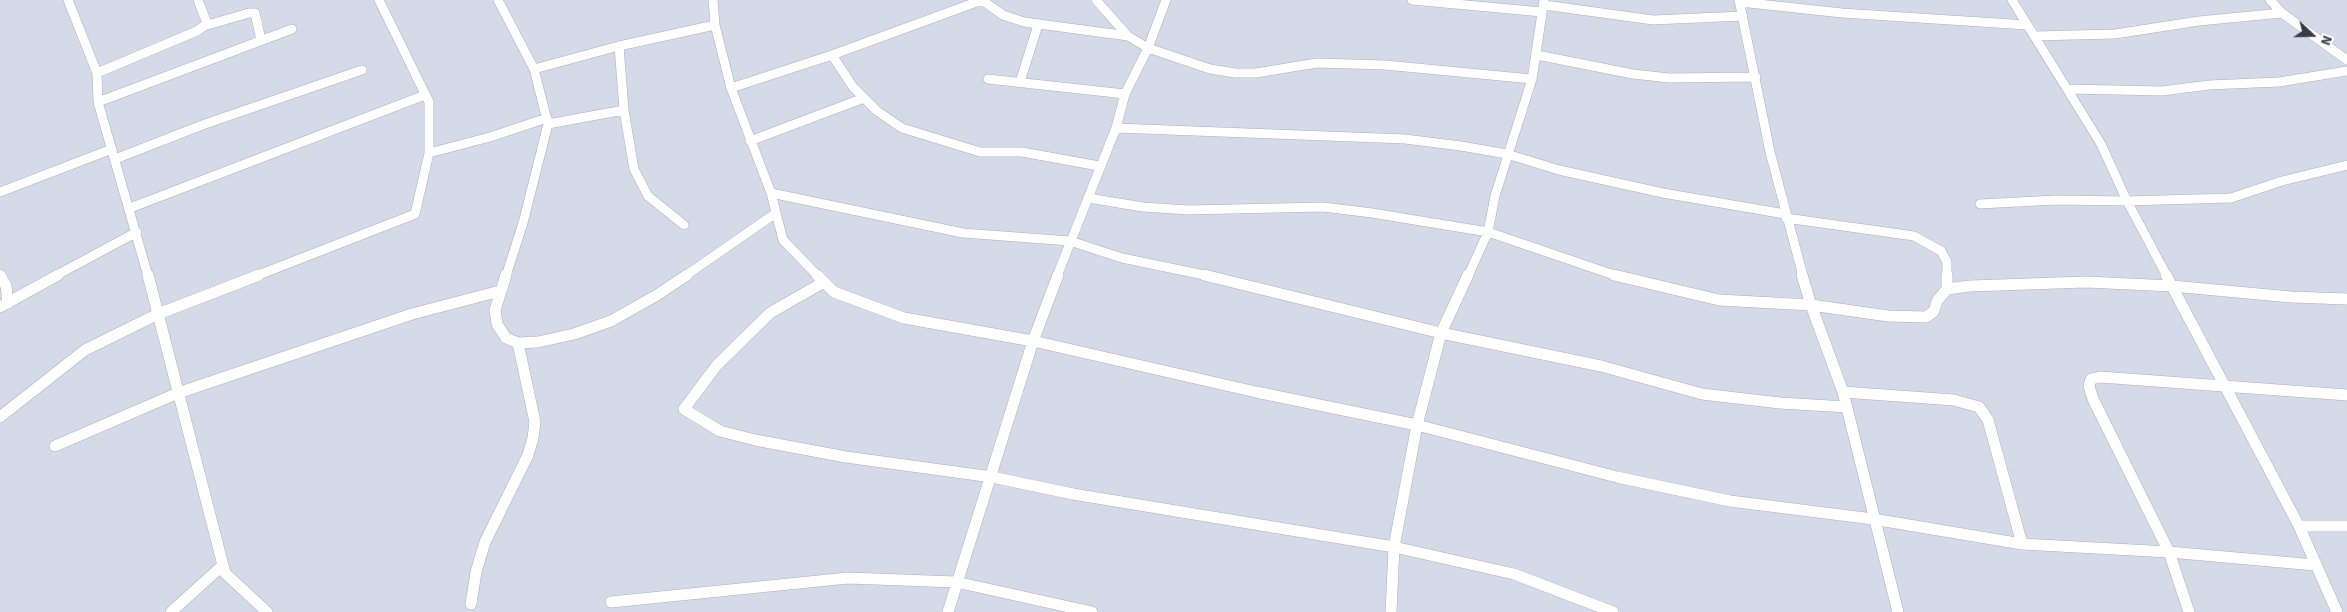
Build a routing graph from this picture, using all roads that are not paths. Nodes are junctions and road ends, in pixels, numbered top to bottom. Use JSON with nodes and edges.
{"nodes":[{"id":1,"x":68,"y":0,"type":"edge"},
{"id":2,"x":198,"y":0,"type":"edge"},
{"id":3,"x":379,"y":0,"type":"edge"},
{"id":4,"x":498,"y":0,"type":"edge"},
{"id":5,"x":714,"y":0,"type":"edge"},
{"id":6,"x":982,"y":0,"type":"edge"},
{"id":7,"x":1096,"y":0,"type":"edge"},
{"id":8,"x":1166,"y":0,"type":"edge"},
{"id":9,"x":1412,"y":0,"type":"edge"},
{"id":10,"x":2012,"y":0,"type":"edge"},
{"id":11,"x":2270,"y":0,"type":"edge"},
{"id":12,"x":1740,"y":1,"type":"edge"},
{"id":13,"x":1543,"y":6,"type":"edge"},
{"id":14,"x":2282,"y":13,"type":"junction"},
{"id":15,"x":1743,"y":16,"type":"junction"},
{"id":16,"x":715,"y":25,"type":"junction"},
{"id":17,"x":1038,"y":25,"type":"junction"},
{"id":18,"x":2027,"y":25,"type":"junction"},
{"id":19,"x":204,"y":26,"type":"junction"},
{"id":20,"x":292,"y":29,"type":"dead end"},
{"id":21,"x":1128,"y":36,"type":"junction"},
{"id":22,"x":2035,"y":36,"type":"junction"},
{"id":23,"x":261,"y":40,"type":"junction"},
{"id":24,"x":619,"y":46,"type":"junction"},
{"id":25,"x":1148,"y":48,"type":"junction"},
{"id":26,"x":832,"y":55,"type":"junction"},
{"id":27,"x":1537,"y":56,"type":"junction"},
{"id":28,"x":2347,"y":60,"type":"edge"},
{"id":29,"x":534,"y":69,"type":"junction"},
{"id":30,"x":362,"y":70,"type":"dead end"},
{"id":31,"x":2347,"y":71,"type":"edge"},
{"id":32,"x":97,"y":73,"type":"junction"},
{"id":33,"x":1756,"y":77,"type":"junction"},
{"id":34,"x":988,"y":79,"type":"dead end"},
{"id":35,"x":1532,"y":79,"type":"junction"},
{"id":36,"x":1020,"y":82,"type":"junction"},
{"id":37,"x":732,"y":88,"type":"junction"},
{"id":38,"x":2068,"y":89,"type":"junction"},
{"id":39,"x":1125,"y":94,"type":"junction"},
{"id":40,"x":425,"y":95,"type":"junction"},
{"id":41,"x":864,"y":98,"type":"junction"},
{"id":42,"x":98,"y":102,"type":"junction"},
{"id":43,"x":624,"y":110,"type":"junction"},
{"id":44,"x":548,"y":121,"type":"junction"},
{"id":45,"x":1116,"y":128,"type":"junction"},
{"id":46,"x":750,"y":142,"type":"junction"},
{"id":47,"x":428,"y":153,"type":"junction"},
{"id":48,"x":114,"y":154,"type":"junction"},
{"id":49,"x":1507,"y":154,"type":"junction"},
{"id":50,"x":2347,"y":165,"type":"edge"},
{"id":51,"x":1099,"y":166,"type":"junction"},
{"id":52,"x":0,"y":192,"type":"edge"},
{"id":53,"x":771,"y":193,"type":"junction"},
{"id":54,"x":1088,"y":198,"type":"junction"},
{"id":55,"x":2127,"y":201,"type":"junction"},
{"id":56,"x":1980,"y":204,"type":"dead end"},
{"id":57,"x":130,"y":208,"type":"junction"},
{"id":58,"x":776,"y":213,"type":"junction"},
{"id":59,"x":1785,"y":216,"type":"junction"},
{"id":60,"x":684,"y":225,"type":"dead end"},
{"id":61,"x":137,"y":232,"type":"junction"},
{"id":62,"x":1488,"y":232,"type":"junction"},
{"id":63,"x":1070,"y":241,"type":"junction"},
{"id":64,"x":0,"y":275,"type":"edge"},
{"id":65,"x":824,"y":282,"type":"junction"},
{"id":66,"x":2172,"y":286,"type":"junction"},
{"id":67,"x":1947,"y":289,"type":"junction"},
{"id":68,"x":500,"y":291,"type":"junction"},
{"id":69,"x":2347,"y":299,"type":"edge"},
{"id":70,"x":4,"y":305,"type":"edge"},
{"id":71,"x":1811,"y":305,"type":"junction"},
{"id":72,"x":158,"y":314,"type":"junction"},
{"id":73,"x":1441,"y":332,"type":"junction"},
{"id":74,"x":1033,"y":341,"type":"junction"},
{"id":75,"x":518,"y":343,"type":"junction"},
{"id":76,"x":2224,"y":385,"type":"junction"},
{"id":77,"x":1843,"y":392,"type":"junction"},
{"id":78,"x":178,"y":393,"type":"junction"},
{"id":79,"x":2347,"y":395,"type":"edge"},
{"id":80,"x":1846,"y":407,"type":"junction"},
{"id":81,"x":0,"y":417,"type":"edge"},
{"id":82,"x":1418,"y":425,"type":"junction"},
{"id":83,"x":55,"y":446,"type":"dead end"},
{"id":84,"x":992,"y":477,"type":"junction"},
{"id":85,"x":1873,"y":519,"type":"junction"},
{"id":86,"x":2299,"y":526,"type":"junction"},
{"id":87,"x":2347,"y":526,"type":"edge"},
{"id":88,"x":2022,"y":544,"type":"junction"},
{"id":89,"x":1394,"y":547,"type":"junction"},
{"id":90,"x":2169,"y":552,"type":"junction"},
{"id":91,"x":223,"y":565,"type":"junction"},
{"id":92,"x":2315,"y":565,"type":"junction"},
{"id":93,"x":956,"y":582,"type":"junction"},
{"id":94,"x":611,"y":602,"type":"dead end"},
{"id":95,"x":471,"y":604,"type":"dead end"},
{"id":96,"x":2335,"y":609,"type":"edge"},
{"id":97,"x":2347,"y":610,"type":"edge"},
{"id":98,"x":171,"y":612,"type":"edge"},
{"id":99,"x":267,"y":612,"type":"edge"},
{"id":100,"x":948,"y":612,"type":"edge"},
{"id":101,"x":1092,"y":612,"type":"edge"},
{"id":102,"x":1391,"y":612,"type":"edge"},
{"id":103,"x":1613,"y":612,"type":"edge"},
{"id":104,"x":1898,"y":612,"type":"edge"},
{"id":105,"x":2190,"y":612,"type":"edge"}],
"edges":[{"from":1,"to":32,"type":"street"},
{"from":2,"to":19,"type":"street"},
{"from":3,"to":40,"type":"street"},
{"from":4,"to":29,"type":"street"},
{"from":5,"to":16,"type":"street"},
{"from":6,"to":17,"type":"street"},
{"from":6,"to":26,"type":"street"},
{"from":7,"to":21,"type":"street"},
{"from":8,"to":25,"type":"street"},
{"from":9,"to":13,"type":"street"},
{"from":10,"to":18,"type":"street"},
{"from":11,"to":14,"type":"street"},
{"from":12,"to":15,"type":"street"},
{"from":12,"to":18,"type":"street"},
{"from":13,"to":15,"type":"street"},
{"from":13,"to":27,"type":"street"},
{"from":14,"to":22,"type":"street"},
{"from":14,"to":28,"type":"street"},
{"from":15,"to":33,"type":"street"},
{"from":16,"to":24,"type":"street"},
{"from":16,"to":37,"type":"street"},
{"from":17,"to":21,"type":"street"},
{"from":17,"to":36,"type":"street"},
{"from":18,"to":22,"type":"street"},
{"from":19,"to":23,"type":"street"},
{"from":19,"to":32,"type":"street"},
{"from":20,"to":23,"type":"street"},
{"from":21,"to":25,"type":"street"},
{"from":22,"to":38,"type":"street"},
{"from":23,"to":42,"type":"street"},
{"from":24,"to":29,"type":"street"},
{"from":24,"to":43,"type":"street"},
{"from":25,"to":35,"type":"street"},
{"from":25,"to":39,"type":"street"},
{"from":26,"to":37,"type":"street"},
{"from":26,"to":41,"type":"street"},
{"from":27,"to":33,"type":"street"},
{"from":27,"to":35,"type":"street"},
{"from":29,"to":44,"type":"street"},
{"from":30,"to":48,"type":"street"},
{"from":31,"to":38,"type":"street"},
{"from":32,"to":42,"type":"street"},
{"from":33,"to":59,"type":"street"},
{"from":34,"to":36,"type":"street"},
{"from":35,"to":49,"type":"street"},
{"from":36,"to":39,"type":"street"},
{"from":37,"to":46,"type":"street"},
{"from":38,"to":55,"type":"street"},
{"from":39,"to":45,"type":"street"},
{"from":40,"to":47,"type":"street"},
{"from":40,"to":57,"type":"street"},
{"from":41,"to":46,"type":"street"},
{"from":41,"to":51,"type":"street"},
{"from":42,"to":48,"type":"street"},
{"from":43,"to":44,"type":"street"},
{"from":43,"to":60,"type":"street"},
{"from":44,"to":47,"type":"street"},
{"from":44,"to":68,"type":"street"},
{"from":45,"to":49,"type":"street"},
{"from":45,"to":51,"type":"street"},
{"from":46,"to":53,"type":"street"},
{"from":47,"to":72,"type":"street"},
{"from":48,"to":52,"type":"street"},
{"from":48,"to":57,"type":"street"},
{"from":49,"to":59,"type":"street"},
{"from":49,"to":62,"type":"street"},
{"from":50,"to":55,"type":"street"},
{"from":51,"to":54,"type":"street"},
{"from":53,"to":58,"type":"street"},
{"from":53,"to":63,"type":"street"},
{"from":54,"to":62,"type":"street"},
{"from":54,"to":63,"type":"street"},
{"from":55,"to":56,"type":"street"},
{"from":55,"to":66,"type":"street"},
{"from":57,"to":61,"type":"street"},
{"from":58,"to":65,"type":"street"},
{"from":58,"to":75,"type":"street"},
{"from":59,"to":67,"type":"street"},
{"from":59,"to":71,"type":"street"},
{"from":61,"to":70,"type":"street"},
{"from":61,"to":72,"type":"street"},
{"from":62,"to":71,"type":"street"},
{"from":62,"to":73,"type":"street"},
{"from":63,"to":73,"type":"street"},
{"from":63,"to":74,"type":"street"},
{"from":64,"to":70,"type":"street"},
{"from":65,"to":74,"type":"street"},
{"from":65,"to":84,"type":"street"},
{"from":66,"to":67,"type":"street"},
{"from":66,"to":69,"type":"street"},
{"from":66,"to":76,"type":"street"},
{"from":67,"to":71,"type":"street"},
{"from":68,"to":75,"type":"street"},
{"from":68,"to":78,"type":"street"},
{"from":71,"to":77,"type":"street"},
{"from":72,"to":78,"type":"street"},
{"from":72,"to":81,"type":"street"},
{"from":73,"to":80,"type":"street"},
{"from":73,"to":82,"type":"street"},
{"from":74,"to":82,"type":"street"},
{"from":74,"to":84,"type":"street"},
{"from":75,"to":95,"type":"street"},
{"from":76,"to":79,"type":"street"},
{"from":76,"to":86,"type":"street"},
{"from":76,"to":90,"type":"street"},
{"from":77,"to":80,"type":"street"},
{"from":77,"to":88,"type":"street"},
{"from":78,"to":83,"type":"street"},
{"from":78,"to":91,"type":"street"},
{"from":80,"to":85,"type":"street"},
{"from":82,"to":85,"type":"street"},
{"from":82,"to":89,"type":"street"},
{"from":84,"to":89,"type":"street"},
{"from":84,"to":93,"type":"street"},
{"from":85,"to":88,"type":"street"},
{"from":85,"to":104,"type":"street"},
{"from":86,"to":87,"type":"street"},
{"from":86,"to":92,"type":"street"},
{"from":88,"to":90,"type":"street"},
{"from":89,"to":102,"type":"street"},
{"from":89,"to":103,"type":"street"},
{"from":90,"to":92,"type":"street"},
{"from":90,"to":105,"type":"street"},
{"from":91,"to":98,"type":"street"},
{"from":91,"to":99,"type":"street"},
{"from":92,"to":96,"type":"street"},
{"from":93,"to":94,"type":"street"},
{"from":93,"to":100,"type":"street"},
{"from":93,"to":101,"type":"street"},
{"from":96,"to":97,"type":"street"}]}
